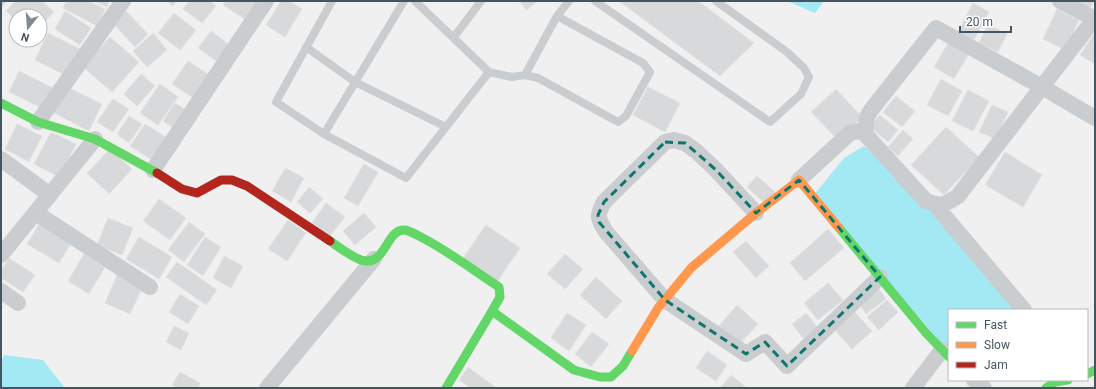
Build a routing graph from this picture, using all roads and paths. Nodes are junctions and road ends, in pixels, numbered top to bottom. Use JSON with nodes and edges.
{"nodes":[{"id":1,"x":123,"y":1,"type":"edge"},
{"id":2,"x":266,"y":1,"type":"edge"},
{"id":3,"x":332,"y":1,"type":"edge"},
{"id":4,"x":404,"y":1,"type":"edge"},
{"id":5,"x":415,"y":1,"type":"edge"},
{"id":6,"x":481,"y":1,"type":"edge"},
{"id":7,"x":569,"y":1,"type":"edge"},
{"id":8,"x":595,"y":1,"type":"edge"},
{"id":9,"x":716,"y":1,"type":"edge"},
{"id":10,"x":1060,"y":1,"type":"edge"},
{"id":11,"x":558,"y":16,"type":"junction"},
{"id":12,"x":1095,"y":18,"type":"edge"},
{"id":13,"x":454,"y":37,"type":"junction"},
{"id":14,"x":306,"y":47,"type":"junction"},
{"id":15,"x":489,"y":72,"type":"junction"},
{"id":16,"x":525,"y":74,"type":"junction"},
{"id":17,"x":355,"y":82,"type":"junction"},
{"id":18,"x":1042,"y":87,"type":"junction"},
{"id":19,"x":1,"y":103,"type":"edge"},
{"id":20,"x":1095,"y":118,"type":"edge"},
{"id":21,"x":38,"y":122,"type":"junction"},
{"id":22,"x":446,"y":127,"type":"junction"},
{"id":23,"x":324,"y":134,"type":"junction"},
{"id":24,"x":865,"y":134,"type":"junction"},
{"id":25,"x":95,"y":139,"type":"junction"},
{"id":26,"x":1,"y":159,"type":"edge"},
{"id":27,"x":153,"y":170,"type":"junction"},
{"id":28,"x":799,"y":180,"type":"junction"},
{"id":29,"x":50,"y":195,"type":"junction"},
{"id":30,"x":935,"y":204,"type":"junction"},
{"id":31,"x":36,"y":213,"type":"junction"},
{"id":32,"x":756,"y":213,"type":"junction"},
{"id":33,"x":1,"y":255,"type":"edge"},
{"id":34,"x":374,"y":259,"type":"junction"},
{"id":35,"x":880,"y":277,"type":"junction"},
{"id":36,"x":150,"y":287,"type":"dead end"},
{"id":37,"x":1,"y":290,"type":"edge"},
{"id":38,"x":665,"y":300,"type":"junction"},
{"id":39,"x":18,"y":303,"type":"dead end"},
{"id":40,"x":1023,"y":309,"type":"edge"},
{"id":41,"x":492,"y":311,"type":"junction"},
{"id":42,"x":946,"y":354,"type":"edge"},
{"id":43,"x":975,"y":381,"type":"edge"},
{"id":44,"x":1062,"y":381,"type":"edge"},
{"id":45,"x":267,"y":388,"type":"edge"},
{"id":46,"x":446,"y":388,"type":"edge"},
{"id":47,"x":913,"y":388,"type":"edge"},
{"id":48,"x":984,"y":388,"type":"edge"},
{"id":49,"x":1046,"y":388,"type":"edge"}],
"edges":[{"from":1,"to":21,"type":"street"},
{"from":2,"to":27,"type":"street"},
{"from":3,"to":14,"type":"lane"},
{"from":4,"to":17,"type":"lane"},
{"from":5,"to":13,"type":"lane"},
{"from":6,"to":13,"type":"lane"},
{"from":7,"to":11,"type":"lane"},
{"from":8,"to":9,"type":"lane"},
{"from":10,"to":12,"type":"street"},
{"from":11,"to":16,"type":"lane"},
{"from":11,"to":16,"type":"lane"},
{"from":12,"to":18,"type":"street"},
{"from":13,"to":15,"type":"lane"},
{"from":14,"to":17,"type":"lane"},
{"from":14,"to":23,"type":"lane"},
{"from":15,"to":16,"type":"lane"},
{"from":15,"to":22,"type":"lane"},
{"from":17,"to":22,"type":"lane"},
{"from":17,"to":23,"type":"lane"},
{"from":18,"to":20,"type":"street"},
{"from":18,"to":24,"type":"street"},
{"from":18,"to":30,"type":"street"},
{"from":19,"to":21,"type":"street"},
{"from":21,"to":25,"type":"street"},
{"from":22,"to":23,"type":"lane"},
{"from":24,"to":28,"type":"street"},
{"from":24,"to":30,"type":"street"},
{"from":25,"to":27,"type":"street"},
{"from":25,"to":29,"type":"street"},
{"from":26,"to":29,"type":"street"},
{"from":27,"to":34,"type":"street"},
{"from":28,"to":32,"type":"street"},
{"from":28,"to":35,"type":"street"},
{"from":29,"to":31,"type":"street"},
{"from":30,"to":40,"type":"street"},
{"from":31,"to":33,"type":"street"},
{"from":31,"to":36,"type":"street"},
{"from":32,"to":38,"type":"street"},
{"from":32,"to":38,"type":"street"},
{"from":34,"to":41,"type":"street"},
{"from":34,"to":45,"type":"street"},
{"from":35,"to":38,"type":"street"},
{"from":35,"to":42,"type":"street"},
{"from":37,"to":39,"type":"street"},
{"from":38,"to":41,"type":"street"},
{"from":41,"to":46,"type":"street"},
{"from":42,"to":47,"type":"street"},
{"from":43,"to":48,"type":"street"},
{"from":44,"to":49,"type":"street"}]}
